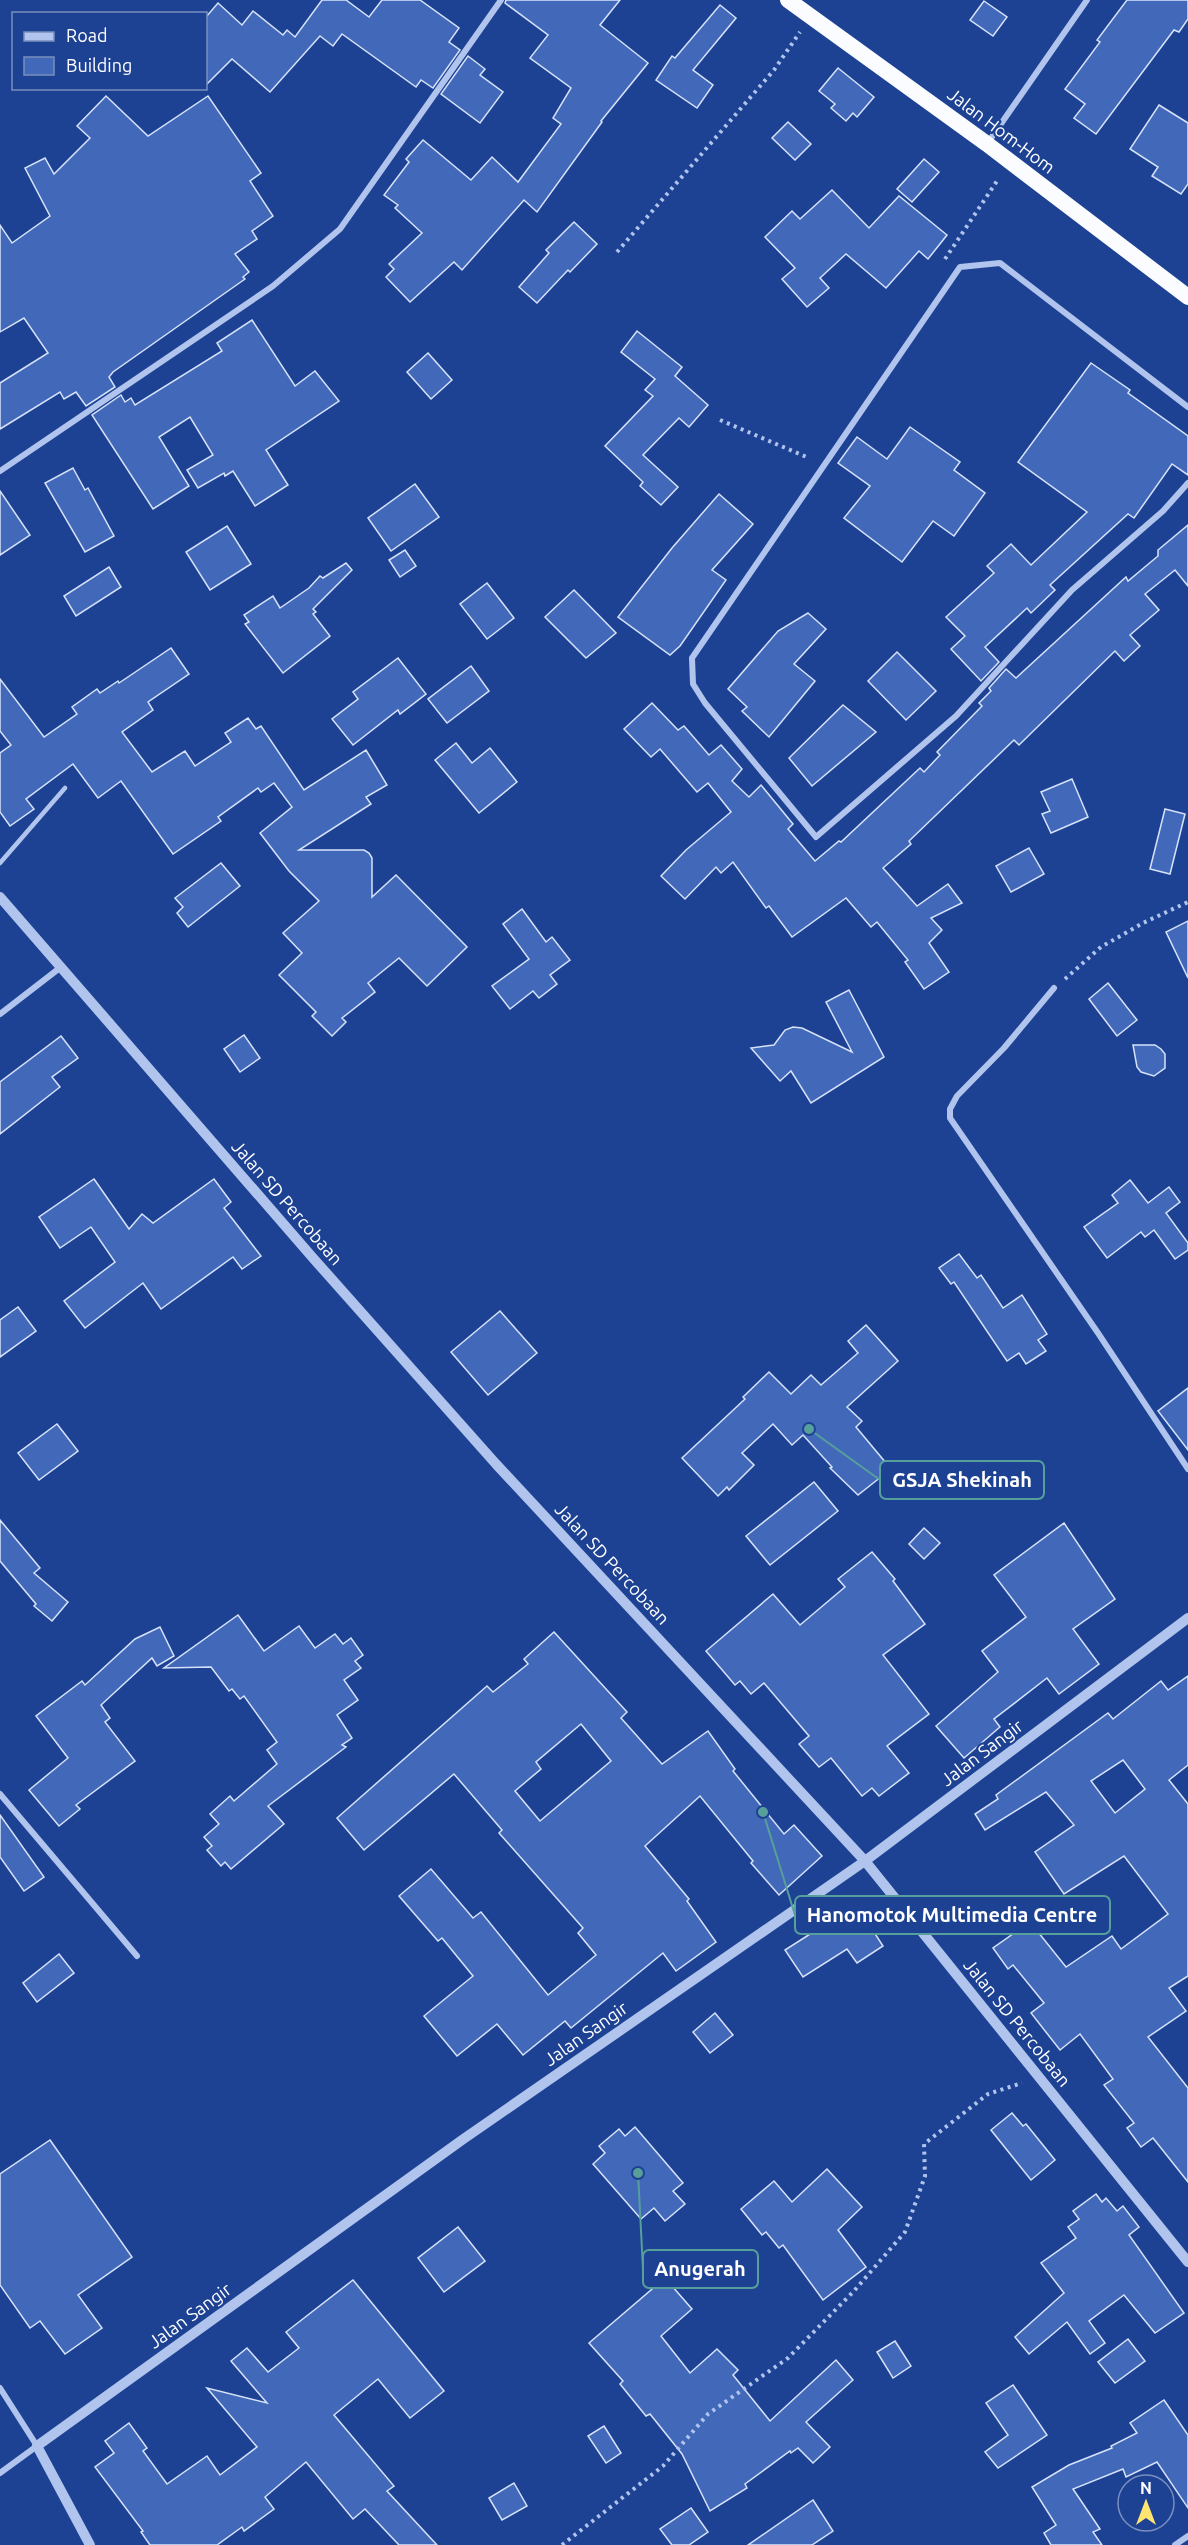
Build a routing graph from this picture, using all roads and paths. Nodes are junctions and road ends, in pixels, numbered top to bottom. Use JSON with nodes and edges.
{"nodes":[{"id":1,"x":501,"y":0,"type":"edge"},
{"id":2,"x":788,"y":0,"type":"edge"},
{"id":3,"x":1087,"y":0,"type":"edge"},
{"id":4,"x":811,"y":16,"type":"junction"},
{"id":5,"x":987,"y":144,"type":"junction"},
{"id":6,"x":1010,"y":162,"type":"junction"},
{"id":7,"x":617,"y":252,"type":"dead end"},
{"id":8,"x":943,"y":261,"type":"dead end"},
{"id":9,"x":1188,"y":297,"type":"edge"},
{"id":10,"x":1188,"y":407,"type":"edge"},
{"id":11,"x":720,"y":420,"type":"dead end"},
{"id":12,"x":815,"y":450,"type":"dead end"},
{"id":13,"x":0,"y":471,"type":"edge"},
{"id":14,"x":1188,"y":483,"type":"edge"},
{"id":15,"x":65,"y":788,"type":"dead end"},
{"id":16,"x":0,"y":863,"type":"edge"},
{"id":17,"x":0,"y":897,"type":"edge"},
{"id":18,"x":1188,"y":902,"type":"edge"},
{"id":19,"x":61,"y":967,"type":"junction"},
{"id":20,"x":1054,"y":988,"type":"joint"},
{"id":21,"x":0,"y":1014,"type":"edge"},
{"id":22,"x":1188,"y":1469,"type":"edge"},
{"id":23,"x":1188,"y":1617,"type":"edge"},
{"id":24,"x":0,"y":1794,"type":"edge"},
{"id":25,"x":865,"y":1861,"type":"junction"},
{"id":26,"x":137,"y":1956,"type":"dead end"},
{"id":27,"x":1040,"y":2077,"type":"junction"},
{"id":28,"x":1188,"y":2262,"type":"edge"},
{"id":29,"x":0,"y":2388,"type":"edge"},
{"id":30,"x":37,"y":2446,"type":"junction"},
{"id":31,"x":0,"y":2473,"type":"edge"},
{"id":32,"x":1188,"y":2536,"type":"edge"},
{"id":33,"x":90,"y":2545,"type":"edge"},
{"id":34,"x":562,"y":2545,"type":"edge"},
{"id":35,"x":1175,"y":2545,"type":"edge"}],
"edges":[{"from":1,"to":13,"type":"street"},
{"from":2,"to":4,"type":"highway","name":"Jalan Hom-Hom"},
{"from":3,"to":5,"type":"street"},
{"from":4,"to":5,"type":"highway","name":"Jalan Hom-Hom"},
{"from":4,"to":7,"type":"path"},
{"from":5,"to":6,"type":"highway","name":"Jalan Hom-Hom"},
{"from":6,"to":8,"type":"path"},
{"from":6,"to":9,"type":"highway","name":"Jalan Hom-Hom"},
{"from":10,"to":14,"type":"street"},
{"from":11,"to":12,"type":"path"},
{"from":15,"to":16,"type":"lane"},
{"from":17,"to":19,"type":"street","name":"Jalan SD Percobaan"},
{"from":18,"to":20,"type":"path"},
{"from":19,"to":21,"type":"street"},
{"from":19,"to":25,"type":"street","name":"Jalan SD Percobaan"},
{"from":20,"to":22,"type":"street"},
{"from":23,"to":25,"type":"street","name":"Jalan Sangir"},
{"from":24,"to":26,"type":"street"},
{"from":25,"to":27,"type":"street","name":"Jalan SD Percobaan"},
{"from":25,"to":30,"type":"street","name":"Jalan Sangir"},
{"from":27,"to":28,"type":"street","name":"Jalan SD Percobaan"},
{"from":27,"to":34,"type":"path"},
{"from":29,"to":30,"type":"street"},
{"from":30,"to":31,"type":"street","name":"Jalan Sangir"},
{"from":30,"to":33,"type":"street"},
{"from":32,"to":35,"type":"street"}]}
